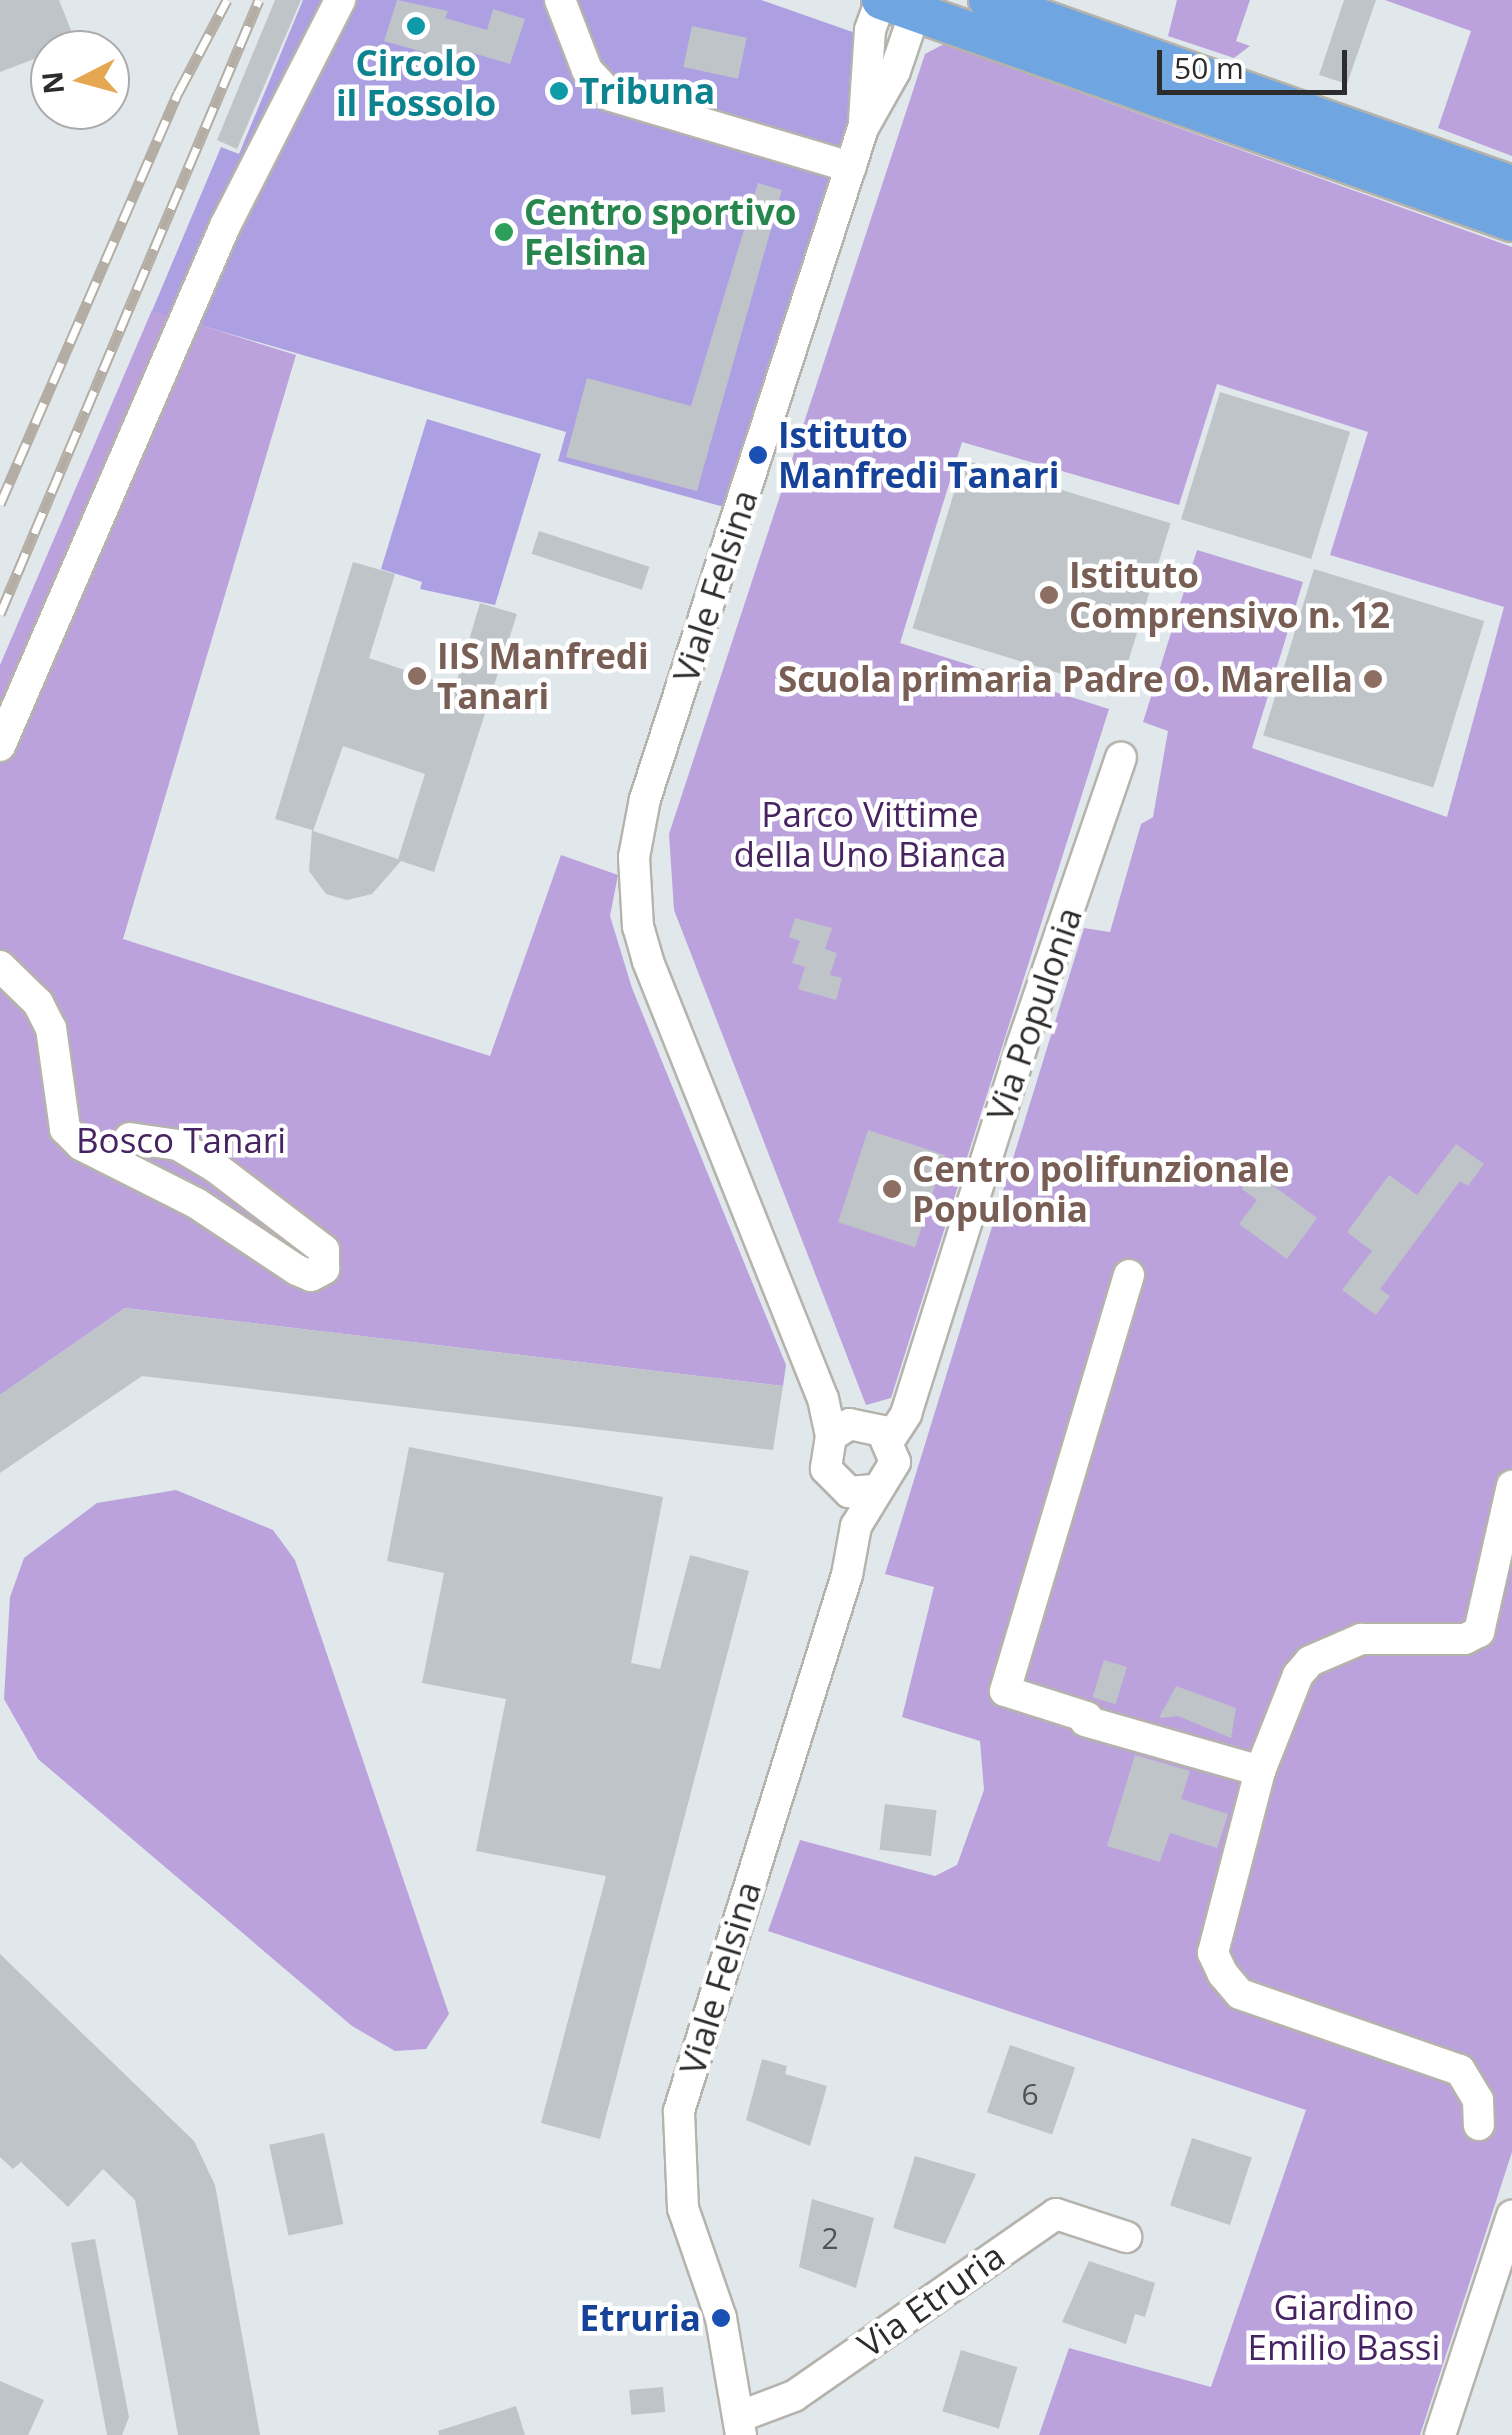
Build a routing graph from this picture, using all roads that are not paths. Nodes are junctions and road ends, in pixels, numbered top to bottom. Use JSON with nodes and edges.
{"nodes":[{"id":1,"x":340,"y":0,"type":"edge"},
{"id":2,"x":560,"y":0,"type":"edge"},
{"id":3,"x":988,"y":0,"type":"edge"},
{"id":4,"x":899,"y":3,"type":"edge"},
{"id":5,"x":851,"y":167,"type":"junction"},
{"id":6,"x":1512,"y":185,"type":"edge"},
{"id":7,"x":1512,"y":222,"type":"edge"},
{"id":8,"x":0,"y":746,"type":"edge"},
{"id":9,"x":1121,"y":758,"type":"dead end"},
{"id":10,"x":0,"y":966,"type":"edge"},
{"id":11,"x":129,"y":1138,"type":"dead end"},
{"id":12,"x":1129,"y":1276,"type":"dead end"},
{"id":13,"x":840,"y":1430,"type":"junction"},
{"id":14,"x":890,"y":1439,"type":"junction"},
{"id":15,"x":1512,"y":1486,"type":"edge"},
{"id":16,"x":862,"y":1491,"type":"junction"},
{"id":17,"x":1260,"y":1771,"type":"junction"},
{"id":18,"x":1479,"y":2125,"type":"dead end"},
{"id":19,"x":1512,"y":2216,"type":"edge"},
{"id":20,"x":1126,"y":2237,"type":"dead end"},
{"id":21,"x":741,"y":2426,"type":"edge"},
{"id":22,"x":1440,"y":2435,"type":"edge"}],
"edges":[{"from":1,"to":8,"type":"street"},
{"from":2,"to":5,"type":"street"},
{"from":3,"to":6,"type":"main road"},
{"from":4,"to":5,"type":"street","name":"Viale Felsina"},
{"from":4,"to":7,"type":"main road"},
{"from":5,"to":13,"type":"street","name":"Viale Felsina"},
{"from":9,"to":14,"type":"street","name":"Via Populonia"},
{"from":10,"to":11,"type":"street"},
{"from":12,"to":17,"type":"street"},
{"from":13,"to":14,"type":"street"},
{"from":13,"to":16,"type":"street","name":"Viale Felsina"},
{"from":14,"to":16,"type":"street"},
{"from":15,"to":17,"type":"street"},
{"from":16,"to":21,"type":"street","name":"Viale Felsina"},
{"from":17,"to":18,"type":"street"},
{"from":19,"to":22,"type":"street"},
{"from":20,"to":21,"type":"street","name":"Via Etruria"}]}
